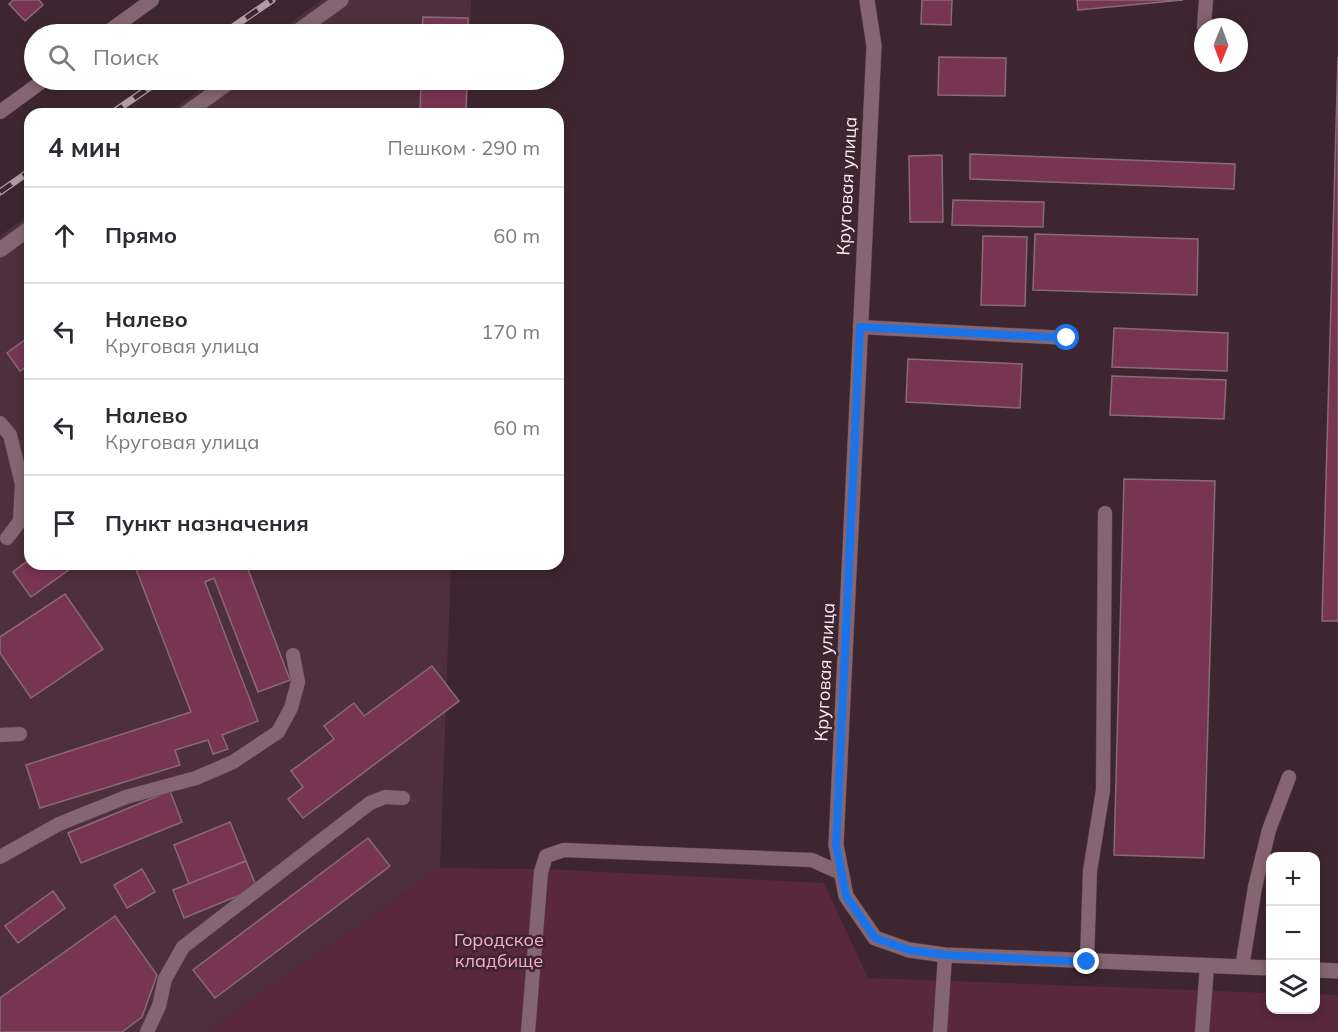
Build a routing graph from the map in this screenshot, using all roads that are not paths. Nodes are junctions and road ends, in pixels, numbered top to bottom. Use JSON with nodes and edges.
{"nodes":[{"id":1,"x":152,"y":0,"type":"edge"},
{"id":2,"x":341,"y":0,"type":"edge"},
{"id":3,"x":867,"y":0,"type":"edge"},
{"id":4,"x":1206,"y":0,"type":"edge"},
{"id":5,"x":1205,"y":18,"type":"edge"},
{"id":6,"x":119,"y":24,"type":"edge"},
{"id":7,"x":308,"y":24,"type":"edge"},
{"id":8,"x":30,"y":90,"type":"edge"},
{"id":9,"x":218,"y":90,"type":"edge"},
{"id":10,"x":193,"y":108,"type":"edge"},
{"id":11,"x":0,"y":112,"type":"edge"},
{"id":12,"x":24,"y":232,"type":"edge"},
{"id":13,"x":0,"y":250,"type":"edge"},
{"id":14,"x":860,"y":327,"type":"junction"},
{"id":15,"x":1067,"y":338,"type":"dead end"},
{"id":16,"x":0,"y":423,"type":"edge"},
{"id":17,"x":1105,"y":513,"type":"dead end"},
{"id":18,"x":7,"y":538,"type":"dead end"},
{"id":19,"x":293,"y":655,"type":"dead end"},
{"id":20,"x":20,"y":734,"type":"dead end"},
{"id":21,"x":0,"y":735,"type":"edge"},
{"id":22,"x":1289,"y":777,"type":"dead end"},
{"id":23,"x":403,"y":798,"type":"dead end"},
{"id":24,"x":0,"y":857,"type":"edge"},
{"id":25,"x":841,"y":873,"type":"junction"},
{"id":26,"x":945,"y":955,"type":"junction"},
{"id":27,"x":1087,"y":962,"type":"junction"},
{"id":28,"x":1207,"y":966,"type":"junction"},
{"id":29,"x":1242,"y":967,"type":"junction"},
{"id":30,"x":1266,"y":968,"type":"edge"},
{"id":31,"x":1320,"y":970,"type":"edge"},
{"id":32,"x":1338,"y":971,"type":"edge"},
{"id":33,"x":147,"y":1032,"type":"edge"},
{"id":34,"x":528,"y":1032,"type":"edge"},
{"id":35,"x":940,"y":1032,"type":"edge"},
{"id":36,"x":1202,"y":1032,"type":"edge"}],
"edges":[{"from":1,"to":6,"type":"lane"},
{"from":2,"to":7,"type":"street"},
{"from":3,"to":14,"type":"street","name":"Круговая улица"},
{"from":4,"to":5,"type":"lane"},
{"from":8,"to":11,"type":"lane"},
{"from":9,"to":10,"type":"street"},
{"from":12,"to":13,"type":"street"},
{"from":14,"to":15,"type":"lane"},
{"from":14,"to":25,"type":"street","name":"Круговая улица"},
{"from":16,"to":18,"type":"lane"},
{"from":17,"to":27,"type":"lane"},
{"from":19,"to":24,"type":"lane"},
{"from":20,"to":21,"type":"lane"},
{"from":22,"to":29,"type":"lane"},
{"from":23,"to":33,"type":"lane"},
{"from":25,"to":26,"type":"street","name":"Круговая улица"},
{"from":25,"to":34,"type":"lane"},
{"from":26,"to":27,"type":"street","name":"Круговая улица"},
{"from":26,"to":35,"type":"lane"},
{"from":27,"to":28,"type":"street","name":"Круговая улица"},
{"from":28,"to":29,"type":"street","name":"Круговая улица"},
{"from":28,"to":36,"type":"lane"},
{"from":29,"to":30,"type":"street","name":"Круговая улица"},
{"from":31,"to":32,"type":"street"}]}
